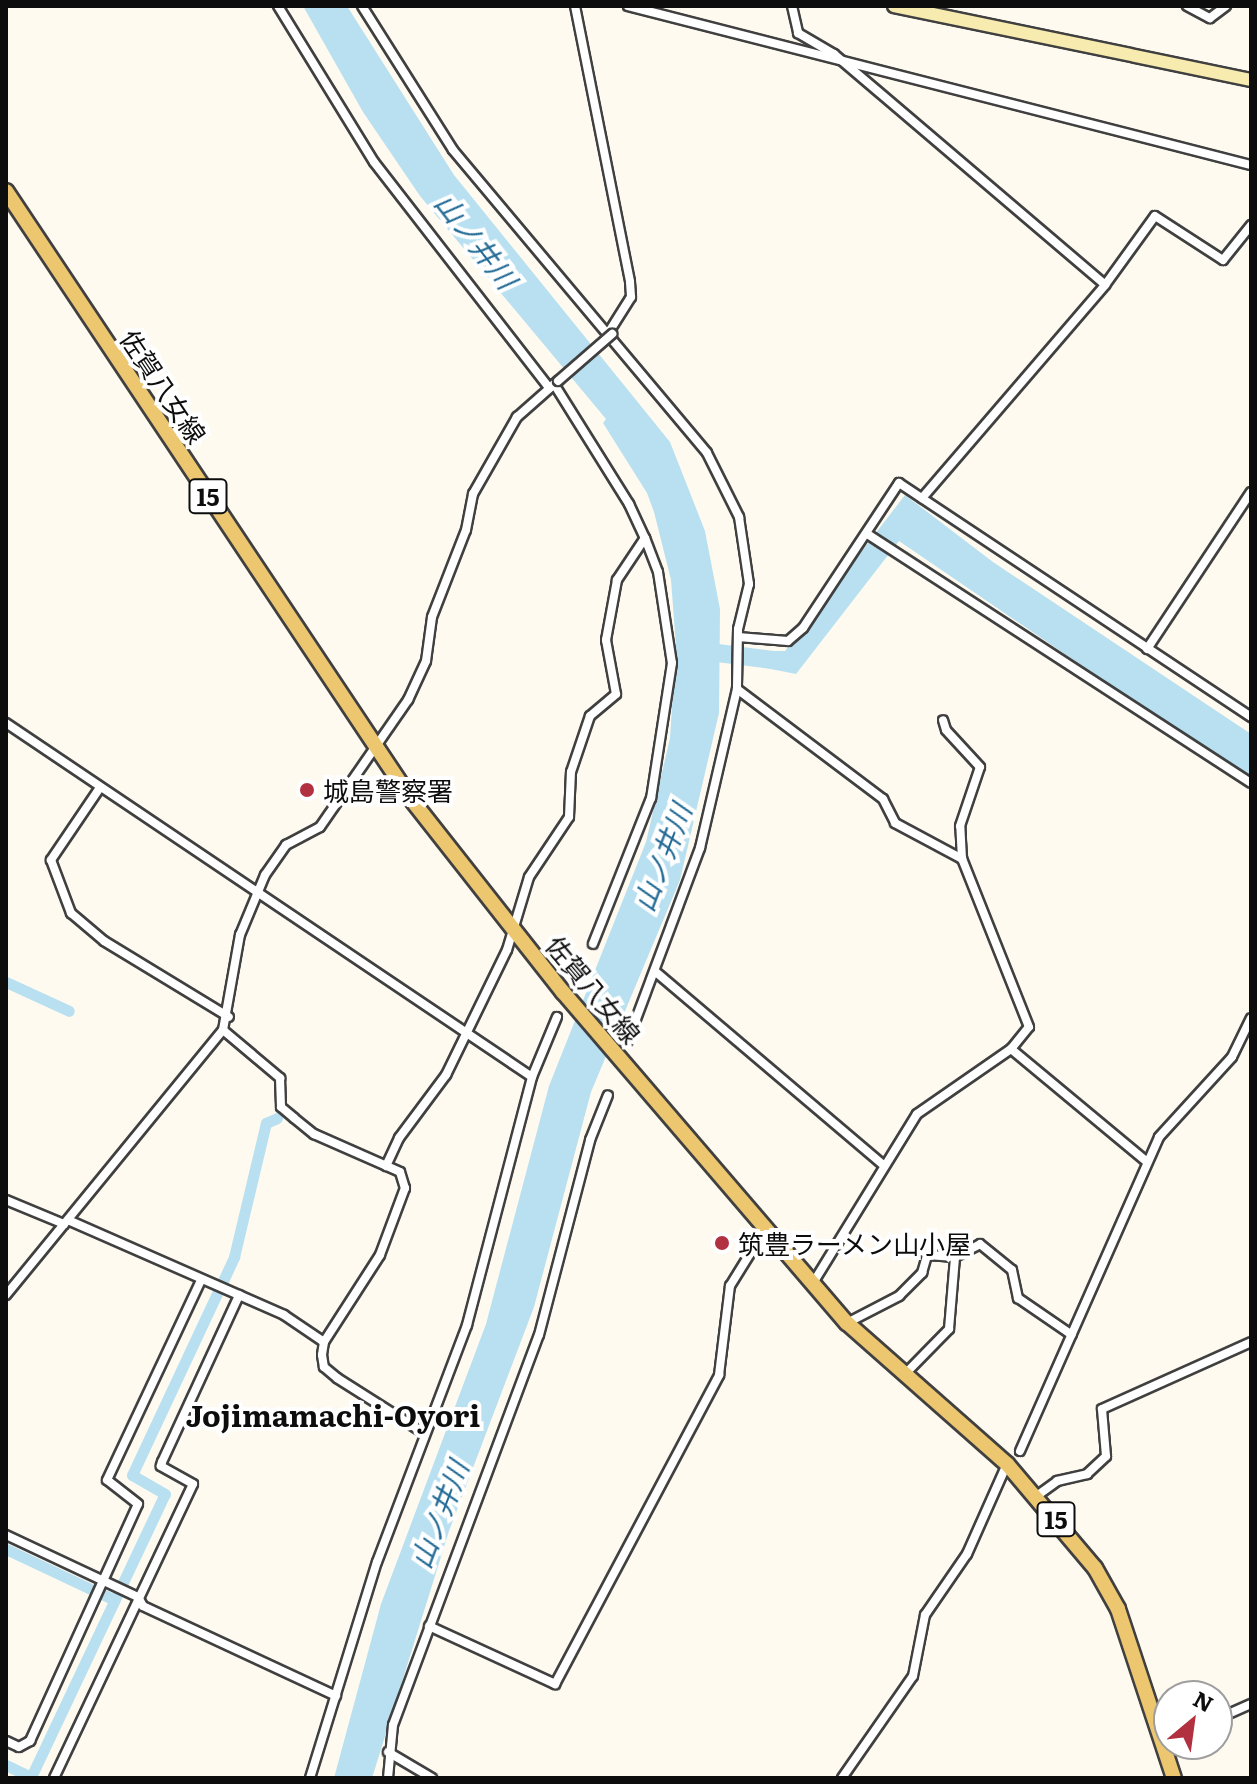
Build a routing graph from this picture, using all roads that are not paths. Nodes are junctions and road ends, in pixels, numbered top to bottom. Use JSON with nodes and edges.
{"nodes":[{"id":1,"x":278,"y":6,"type":"edge"},
{"id":2,"x":362,"y":6,"type":"edge"},
{"id":3,"x":575,"y":6,"type":"edge"},
{"id":4,"x":628,"y":6,"type":"edge"},
{"id":5,"x":792,"y":6,"type":"edge"},
{"id":6,"x":894,"y":6,"type":"edge"},
{"id":7,"x":1187,"y":6,"type":"edge"},
{"id":8,"x":1226,"y":6,"type":"edge"},
{"id":9,"x":843,"y":63,"type":"junction"},
{"id":10,"x":1251,"y":80,"type":"edge"},
{"id":11,"x":1251,"y":165,"type":"edge"},
{"id":12,"x":6,"y":191,"type":"edge"},
{"id":13,"x":1251,"y":225,"type":"edge"},
{"id":14,"x":1105,"y":285,"type":"junction"},
{"id":15,"x":610,"y":334,"type":"junction"},
{"id":16,"x":554,"y":385,"type":"junction"},
{"id":17,"x":1251,"y":492,"type":"edge"},
{"id":18,"x":922,"y":498,"type":"junction"},
{"id":19,"x":869,"y":535,"type":"junction"},
{"id":20,"x":645,"y":538,"type":"junction"},
{"id":21,"x":738,"y":637,"type":"junction"},
{"id":22,"x":1147,"y":649,"type":"junction"},
{"id":23,"x":737,"y":684,"type":"junction"},
{"id":24,"x":1251,"y":717,"type":"edge"},
{"id":25,"x":943,"y":720,"type":"dead end"},
{"id":26,"x":6,"y":723,"type":"edge"},
{"id":27,"x":375,"y":746,"type":"junction"},
{"id":28,"x":1251,"y":783,"type":"edge"},
{"id":29,"x":99,"y":789,"type":"junction"},
{"id":30,"x":962,"y":859,"type":"junction"},
{"id":31,"x":260,"y":891,"type":"junction"},
{"id":32,"x":513,"y":928,"type":"junction"},
{"id":33,"x":593,"y":944,"type":"dead end"},
{"id":34,"x":657,"y":973,"type":"junction"},
{"id":35,"x":229,"y":1017,"type":"junction"},
{"id":36,"x":557,"y":1017,"type":"dead end"},
{"id":37,"x":1251,"y":1018,"type":"edge"},
{"id":38,"x":223,"y":1030,"type":"junction"},
{"id":39,"x":464,"y":1030,"type":"junction"},
{"id":40,"x":628,"y":1041,"type":"dead end"},
{"id":41,"x":1011,"y":1049,"type":"junction"},
{"id":42,"x":532,"y":1077,"type":"junction"},
{"id":43,"x":608,"y":1095,"type":"dead end"},
{"id":44,"x":1147,"y":1162,"type":"junction"},
{"id":45,"x":883,"y":1165,"type":"junction"},
{"id":46,"x":386,"y":1166,"type":"junction"},
{"id":47,"x":6,"y":1200,"type":"edge"},
{"id":48,"x":66,"y":1222,"type":"junction"},
{"id":49,"x":766,"y":1228,"type":"junction"},
{"id":50,"x":955,"y":1257,"type":"junction"},
{"id":51,"x":204,"y":1281,"type":"junction"},
{"id":52,"x":813,"y":1283,"type":"junction"},
{"id":53,"x":235,"y":1294,"type":"junction"},
{"id":54,"x":6,"y":1295,"type":"edge"},
{"id":55,"x":847,"y":1323,"type":"junction"},
{"id":56,"x":1072,"y":1335,"type":"junction"},
{"id":57,"x":324,"y":1342,"type":"junction"},
{"id":58,"x":1251,"y":1342,"type":"edge"},
{"id":59,"x":905,"y":1374,"type":"junction"},
{"id":60,"x":424,"y":1433,"type":"junction"},
{"id":61,"x":1020,"y":1451,"type":"dead end"},
{"id":62,"x":1007,"y":1464,"type":"junction"},
{"id":63,"x":1038,"y":1495,"type":"junction"},
{"id":64,"x":6,"y":1535,"type":"edge"},
{"id":65,"x":103,"y":1581,"type":"junction"},
{"id":66,"x":138,"y":1597,"type":"junction"},
{"id":67,"x":429,"y":1626,"type":"junction"},
{"id":68,"x":336,"y":1696,"type":"junction"},
{"id":69,"x":1153,"y":1705,"type":"edge"},
{"id":70,"x":6,"y":1741,"type":"edge"},
{"id":71,"x":388,"y":1752,"type":"junction"},
{"id":72,"x":54,"y":1778,"type":"edge"},
{"id":73,"x":310,"y":1778,"type":"edge"},
{"id":74,"x":388,"y":1778,"type":"edge"},
{"id":75,"x":432,"y":1778,"type":"edge"},
{"id":76,"x":842,"y":1778,"type":"edge"}],
"edges":[{"from":1,"to":16,"type":"street"},
{"from":2,"to":15,"type":"street"},
{"from":3,"to":15,"type":"street"},
{"from":4,"to":9,"type":"street"},
{"from":5,"to":9,"type":"street"},
{"from":6,"to":10,"type":"main road"},
{"from":7,"to":8,"type":"street"},
{"from":9,"to":11,"type":"street"},
{"from":9,"to":14,"type":"street"},
{"from":12,"to":27,"type":"main road","name":"佐賀八女線","number":"15"},
{"from":13,"to":14,"type":"street"},
{"from":14,"to":18,"type":"street"},
{"from":15,"to":16,"type":"street","bridge":true},
{"from":15,"to":21,"type":"street"},
{"from":16,"to":20,"type":"street"},
{"from":16,"to":27,"type":"street"},
{"from":17,"to":22,"type":"street"},
{"from":18,"to":19,"type":"street"},
{"from":18,"to":22,"type":"street"},
{"from":19,"to":21,"type":"street"},
{"from":19,"to":28,"type":"street"},
{"from":20,"to":32,"type":"street"},
{"from":20,"to":33,"type":"street"},
{"from":21,"to":23,"type":"street"},
{"from":22,"to":24,"type":"street"},
{"from":23,"to":30,"type":"street"},
{"from":23,"to":34,"type":"street"},
{"from":25,"to":30,"type":"street"},
{"from":26,"to":29,"type":"street"},
{"from":27,"to":31,"type":"street"},
{"from":27,"to":32,"type":"main road","name":"佐賀八女線","number":"15"},
{"from":29,"to":31,"type":"street"},
{"from":29,"to":35,"type":"street"},
{"from":30,"to":41,"type":"street"},
{"from":31,"to":35,"type":"street"},
{"from":31,"to":39,"type":"street"},
{"from":32,"to":39,"type":"street"},
{"from":32,"to":49,"type":"main road","name":"佐賀八女線","number":"15"},
{"from":34,"to":40,"type":"street"},
{"from":34,"to":45,"type":"street"},
{"from":35,"to":38,"type":"street"},
{"from":36,"to":42,"type":"street"},
{"from":37,"to":44,"type":"street"},
{"from":38,"to":46,"type":"street"},
{"from":38,"to":48,"type":"street"},
{"from":39,"to":42,"type":"street"},
{"from":39,"to":46,"type":"street"},
{"from":41,"to":44,"type":"street"},
{"from":41,"to":45,"type":"street"},
{"from":42,"to":60,"type":"street"},
{"from":43,"to":67,"type":"street"},
{"from":44,"to":56,"type":"street"},
{"from":45,"to":52,"type":"street"},
{"from":46,"to":57,"type":"street"},
{"from":47,"to":48,"type":"street"},
{"from":48,"to":51,"type":"street"},
{"from":48,"to":54,"type":"street"},
{"from":49,"to":52,"type":"main road","name":"佐賀八女線","number":"15"},
{"from":49,"to":67,"type":"street"},
{"from":50,"to":55,"type":"street"},
{"from":50,"to":56,"type":"street"},
{"from":50,"to":59,"type":"street"},
{"from":51,"to":53,"type":"street"},
{"from":51,"to":65,"type":"street"},
{"from":52,"to":55,"type":"main road","name":"佐賀八女線","number":"15"},
{"from":53,"to":57,"type":"street"},
{"from":53,"to":66,"type":"street"},
{"from":55,"to":59,"type":"main road","name":"佐賀八女線","number":"15"},
{"from":56,"to":61,"type":"street"},
{"from":57,"to":60,"type":"street"},
{"from":58,"to":63,"type":"street"},
{"from":59,"to":62,"type":"main road","name":"佐賀八女線","number":"15"},
{"from":60,"to":68,"type":"street"},
{"from":62,"to":63,"type":"main road","name":"佐賀八女線","number":"15"},
{"from":62,"to":76,"type":"street"},
{"from":63,"to":69,"type":"main road","name":"佐賀八女線","number":"15"},
{"from":64,"to":65,"type":"street"},
{"from":65,"to":66,"type":"street"},
{"from":65,"to":70,"type":"street"},
{"from":66,"to":68,"type":"street"},
{"from":66,"to":72,"type":"street"},
{"from":67,"to":71,"type":"street"},
{"from":68,"to":73,"type":"street"},
{"from":71,"to":74,"type":"street"},
{"from":71,"to":75,"type":"street"}]}
